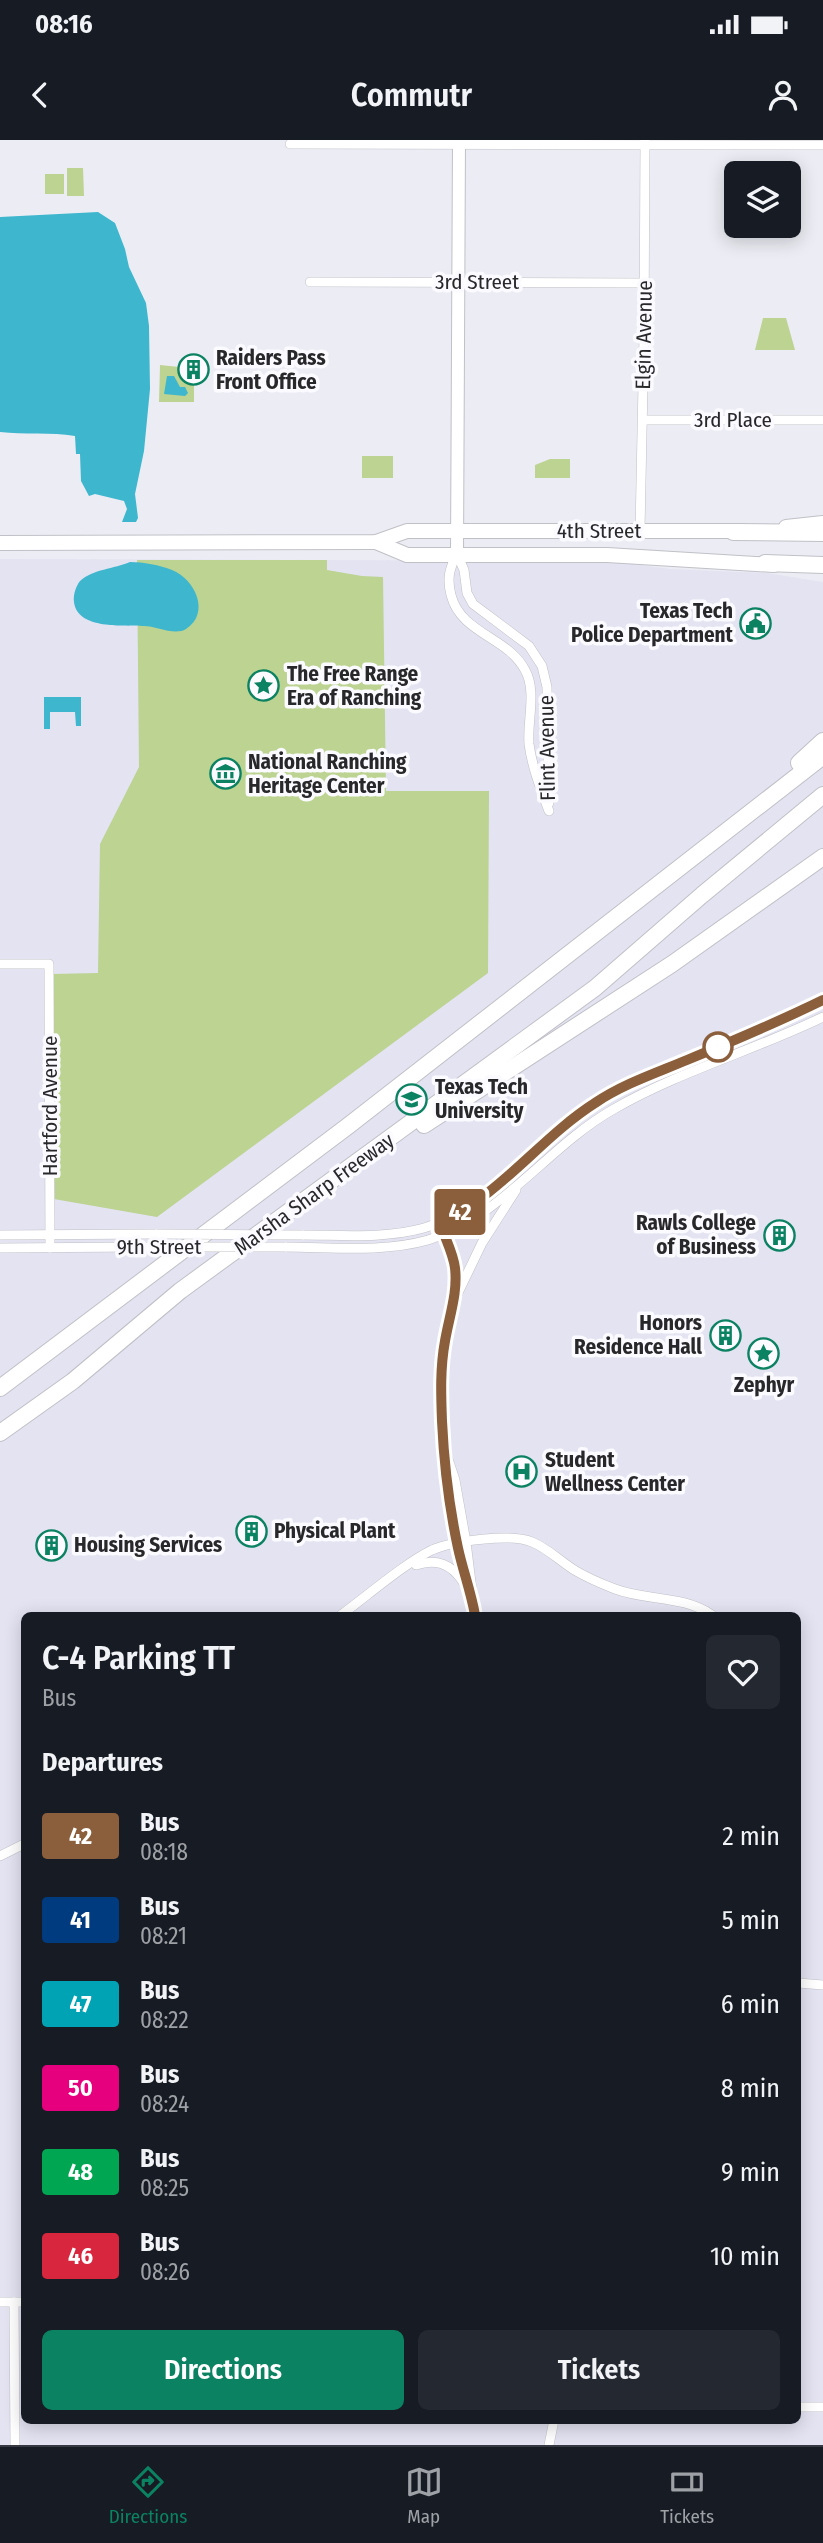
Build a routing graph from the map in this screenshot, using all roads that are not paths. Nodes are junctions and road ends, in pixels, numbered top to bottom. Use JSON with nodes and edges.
{"nodes":[{"id":1,"x":459,"y":142,"type":"edge"},
{"id":2,"x":645,"y":143,"type":"edge"},
{"id":3,"x":290,"y":144,"type":"dead end"},
{"id":4,"x":823,"y":145,"type":"edge"},
{"id":5,"x":310,"y":282,"type":"dead end"},
{"id":6,"x":458,"y":282,"type":"junction"},
{"id":7,"x":644,"y":283,"type":"junction"},
{"id":8,"x":643,"y":420,"type":"junction"},
{"id":9,"x":823,"y":420,"type":"edge"},
{"id":10,"x":823,"y":523,"type":"edge"},
{"id":11,"x":457,"y":530,"type":"junction"},
{"id":12,"x":640,"y":531,"type":"junction"},
{"id":13,"x":733,"y":532,"type":"junction"},
{"id":14,"x":823,"y":533,"type":"edge"},
{"id":15,"x":0,"y":542,"type":"edge"},
{"id":16,"x":376,"y":542,"type":"junction"},
{"id":17,"x":457,"y":554,"type":"junction"},
{"id":18,"x":765,"y":564,"type":"junction"},
{"id":19,"x":823,"y":565,"type":"edge"},
{"id":20,"x":823,"y":574,"type":"edge"},
{"id":21,"x":823,"y":741,"type":"edge"},
{"id":22,"x":823,"y":756,"type":"edge"},
{"id":23,"x":823,"y":795,"type":"edge"},
{"id":24,"x":715,"y":843,"type":"junction"},
{"id":25,"x":823,"y":857,"type":"edge"},
{"id":26,"x":0,"y":964,"type":"edge"},
{"id":27,"x":823,"y":1000,"type":"edge"},
{"id":28,"x":823,"y":1017,"type":"edge"},
{"id":29,"x":523,"y":1180,"type":"junction"},
{"id":30,"x":440,"y":1222,"type":"junction"},
{"id":31,"x":270,"y":1225,"type":"junction"},
{"id":32,"x":443,"y":1234,"type":"junction"},
{"id":33,"x":0,"y":1235,"type":"edge"},
{"id":34,"x":50,"y":1235,"type":"junction"},
{"id":35,"x":0,"y":1248,"type":"edge"},
{"id":36,"x":50,"y":1248,"type":"junction"},
{"id":37,"x":453,"y":1304,"type":"junction"},
{"id":38,"x":0,"y":1388,"type":"edge"},
{"id":39,"x":0,"y":1433,"type":"edge"},
{"id":40,"x":462,"y":1544,"type":"junction"},
{"id":41,"x":404,"y":1569,"type":"junction"},
{"id":42,"x":472,"y":1596,"type":"junction"},
{"id":43,"x":345,"y":1612,"type":"edge"},
{"id":44,"x":475,"y":1612,"type":"edge"},
{"id":45,"x":706,"y":1612,"type":"edge"},
{"id":46,"x":21,"y":1846,"type":"edge"},
{"id":47,"x":0,"y":1856,"type":"edge"},
{"id":48,"x":801,"y":1983,"type":"edge"},
{"id":49,"x":823,"y":1985,"type":"edge"},
{"id":50,"x":0,"y":2302,"type":"edge"},
{"id":51,"x":19,"y":2302,"type":"edge"},
{"id":52,"x":801,"y":2407,"type":"edge"},
{"id":53,"x":823,"y":2407,"type":"edge"},
{"id":54,"x":553,"y":2424,"type":"edge"},
{"id":55,"x":15,"y":2445,"type":"edge"},
{"id":56,"x":549,"y":2445,"type":"edge"}],
"edges":[{"from":1,"to":2,"type":"street"},
{"from":1,"to":3,"type":"street"},
{"from":1,"to":6,"type":"street","name":"Flint Avenue"},
{"from":2,"to":4,"type":"street"},
{"from":2,"to":7,"type":"street","name":"Elgin Avenue"},
{"from":5,"to":6,"type":"street","name":"3rd Street"},
{"from":6,"to":7,"type":"street","name":"3rd Street"},
{"from":6,"to":11,"type":"street","name":"Flint Avenue"},
{"from":7,"to":8,"type":"street","name":"Elgin Avenue"},
{"from":8,"to":9,"type":"street","name":"3rd Place"},
{"from":8,"to":12,"type":"street","name":"Elgin Avenue"},
{"from":10,"to":13,"type":"main road","name":"4th Street"},
{"from":11,"to":12,"type":"main road","name":"4th Street"},
{"from":11,"to":16,"type":"main road","name":"4th Street"},
{"from":11,"to":17,"type":"street","name":"Flint Avenue"},
{"from":12,"to":13,"type":"main road","name":"4th Street"},
{"from":13,"to":14,"type":"highway"},
{"from":15,"to":16,"type":"main road","name":"4th Street"},
{"from":16,"to":17,"type":"main road","name":"4th Street"},
{"from":17,"to":17,"type":"street","name":"Flint Avenue"},
{"from":17,"to":18,"type":"main road","name":"4th Street"},
{"from":18,"to":19,"type":"highway"},
{"from":18,"to":20,"type":"main road","name":"4th Street"},
{"from":21,"to":24,"type":"highway"},
{"from":22,"to":24,"type":"highway","name":"Marsha Sharp Freeway"},
{"from":23,"to":31,"type":"highway","name":"Marsha Sharp Freeway"},
{"from":24,"to":38,"type":"highway","name":"Marsha Sharp Freeway"},
{"from":25,"to":31,"type":"highway"},
{"from":26,"to":34,"type":"street","name":"Hartford Avenue"},
{"from":27,"to":30,"type":"street"},
{"from":28,"to":29,"type":"street"},
{"from":29,"to":32,"type":"street"},
{"from":29,"to":37,"type":"street"},
{"from":30,"to":32,"type":"street"},
{"from":30,"to":34,"type":"street","name":"9th Street","bridge":true},
{"from":31,"to":39,"type":"highway","name":"Marsha Sharp Freeway"},
{"from":32,"to":36,"type":"street","name":"9th Street","bridge":true},
{"from":32,"to":37,"type":"street"},
{"from":33,"to":34,"type":"street","name":"9th Street"},
{"from":34,"to":36,"type":"street","name":"Hartford Avenue"},
{"from":35,"to":36,"type":"street","name":"9th Street"},
{"from":37,"to":40,"type":"street"},
{"from":40,"to":41,"type":"street"},
{"from":40,"to":42,"type":"street"},
{"from":40,"to":45,"type":"street"},
{"from":41,"to":42,"type":"street"},
{"from":41,"to":43,"type":"street"},
{"from":42,"to":44,"type":"street"},
{"from":46,"to":47,"type":"street"},
{"from":48,"to":49,"type":"street"},
{"from":50,"to":51,"type":"street"},
{"from":51,"to":55,"type":"street"},
{"from":52,"to":53,"type":"street"},
{"from":54,"to":56,"type":"street"}]}
